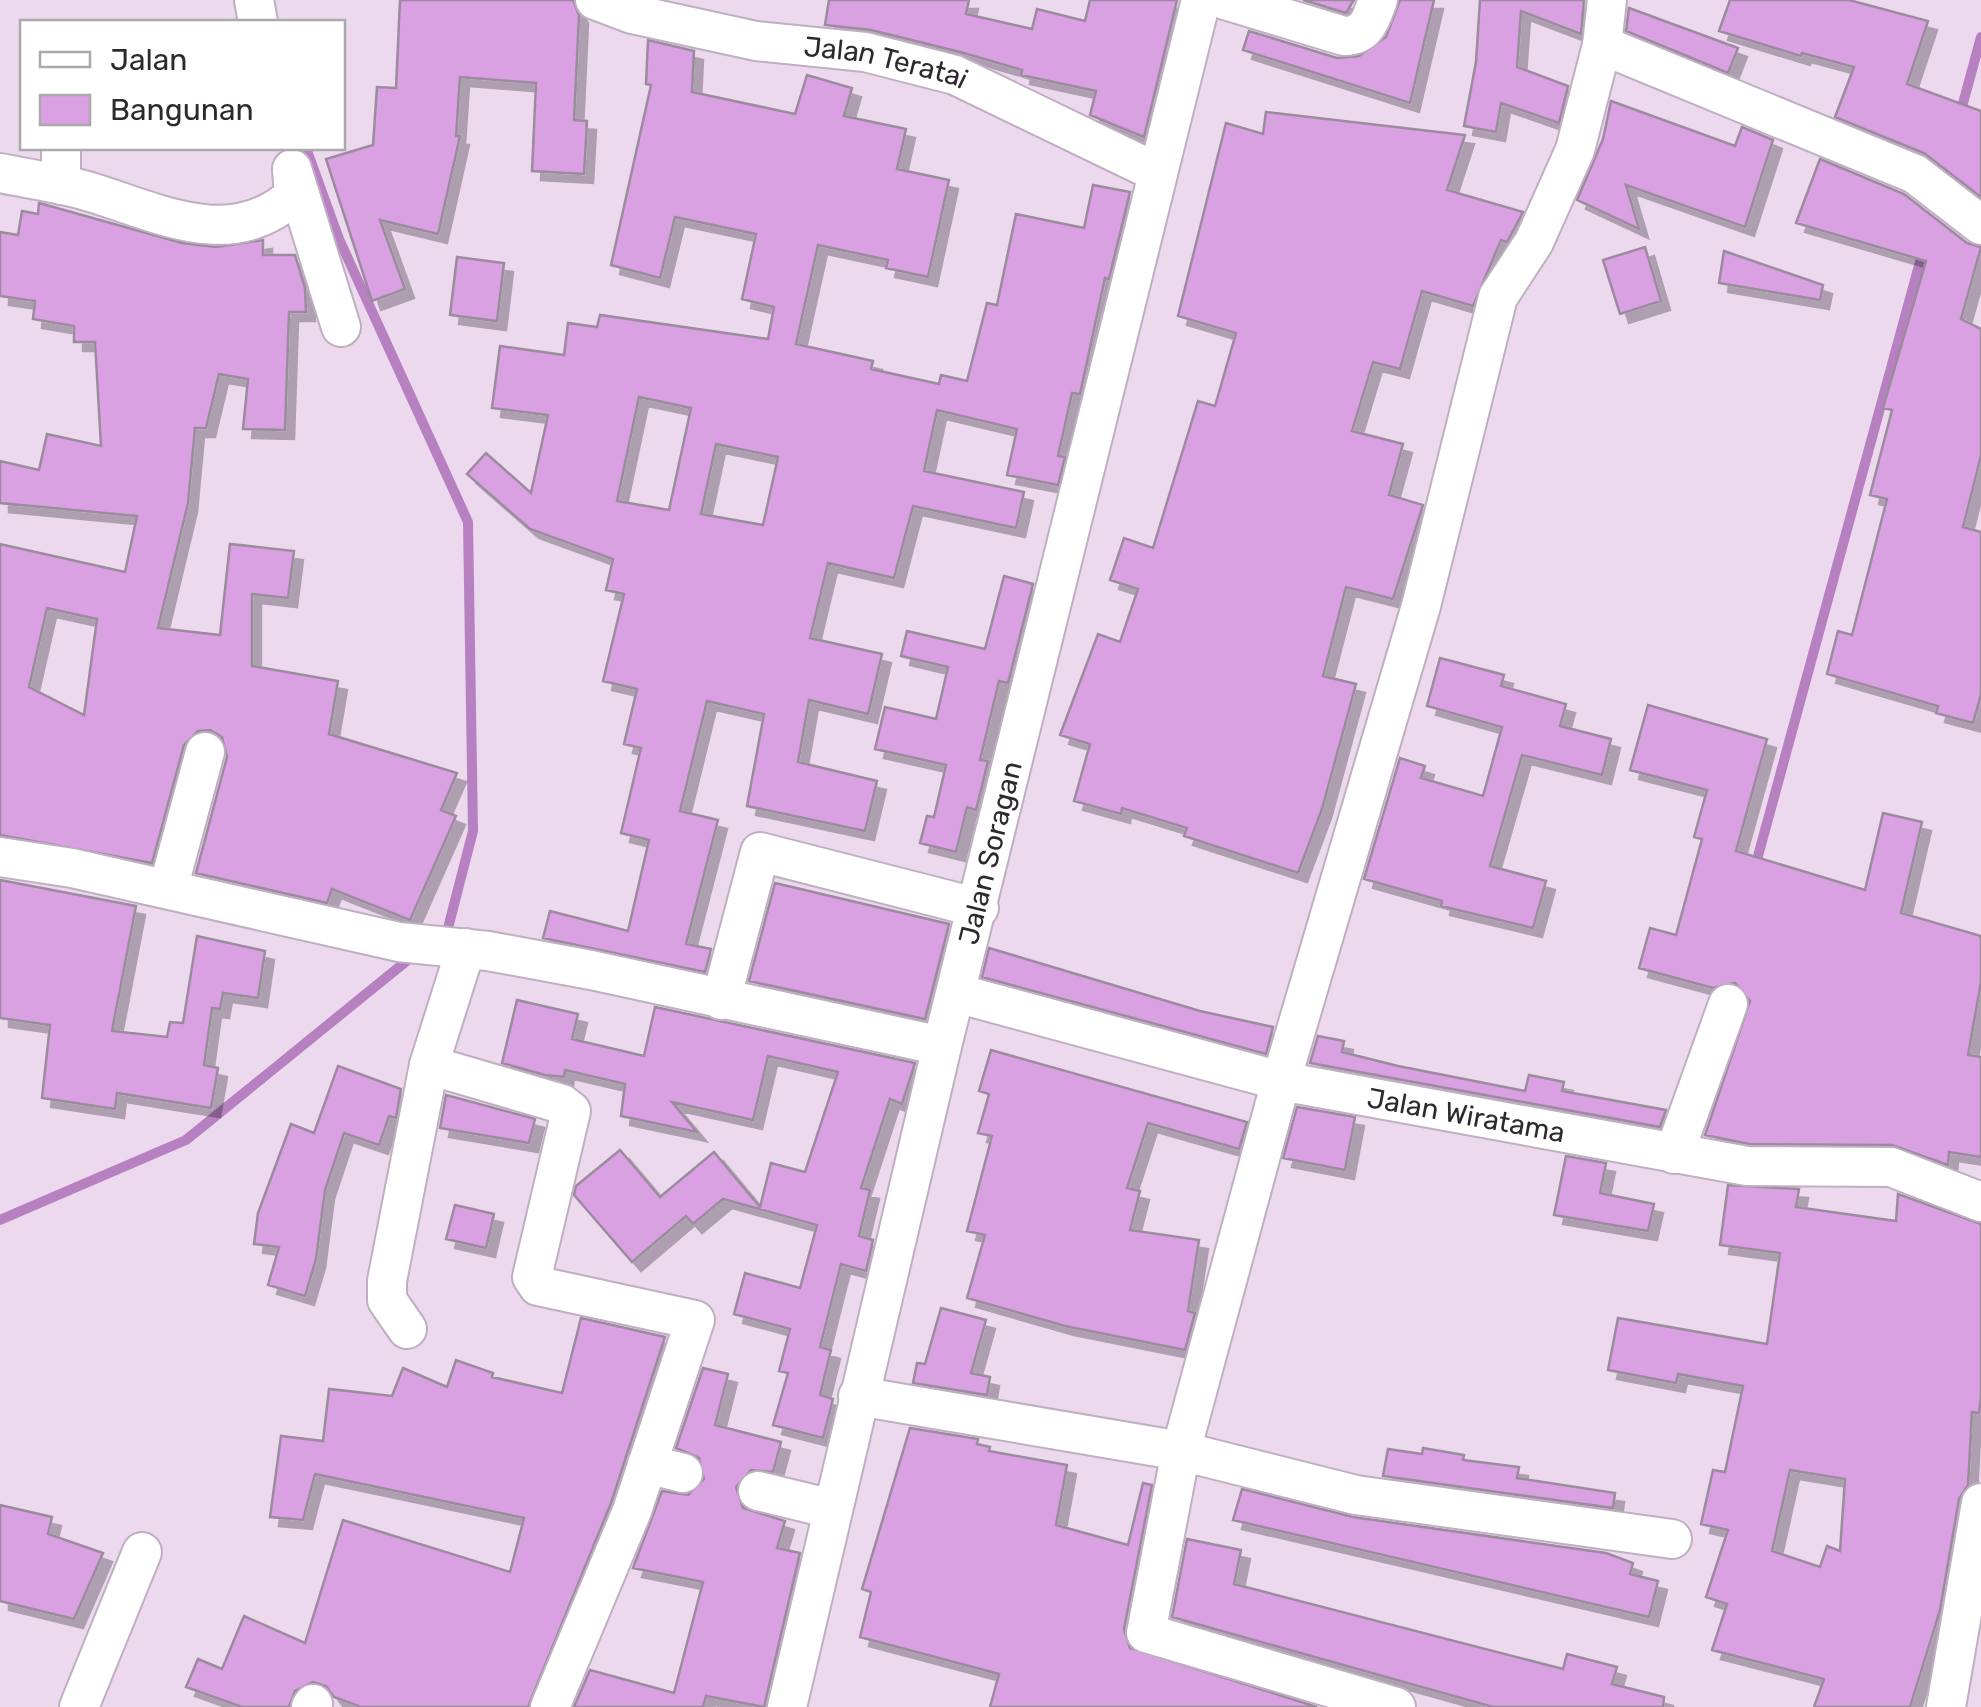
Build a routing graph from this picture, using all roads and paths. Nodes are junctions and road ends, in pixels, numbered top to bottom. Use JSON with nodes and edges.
{"nodes":[{"id":1,"x":595,"y":0,"type":"edge"},
{"id":2,"x":1201,"y":0,"type":"edge"},
{"id":3,"x":1225,"y":0,"type":"edge"},
{"id":4,"x":1378,"y":0,"type":"edge"},
{"id":5,"x":1608,"y":0,"type":"edge"},
{"id":6,"x":1602,"y":45,"type":"junction"},
{"id":7,"x":61,"y":150,"type":"edge"},
{"id":8,"x":289,"y":159,"type":"edge"},
{"id":9,"x":1158,"y":172,"type":"junction"},
{"id":10,"x":0,"y":173,"type":"edge"},
{"id":11,"x":61,"y":185,"type":"junction"},
{"id":12,"x":1981,"y":225,"type":"edge"},
{"id":13,"x":341,"y":327,"type":"dead end"},
{"id":14,"x":205,"y":752,"type":"dead end"},
{"id":15,"x":0,"y":857,"type":"edge"},
{"id":16,"x":168,"y":889,"type":"junction"},
{"id":17,"x":980,"y":908,"type":"junction"},
{"id":18,"x":458,"y":948,"type":"junction"},
{"id":19,"x":956,"y":993,"type":"junction"},
{"id":20,"x":721,"y":1000,"type":"junction"},
{"id":21,"x":1728,"y":1004,"type":"dead end"},
{"id":22,"x":942,"y":1046,"type":"junction"},
{"id":23,"x":428,"y":1065,"type":"junction"},
{"id":24,"x":1281,"y":1081,"type":"junction"},
{"id":25,"x":1674,"y":1154,"type":"junction"},
{"id":26,"x":1981,"y":1202,"type":"edge"},
{"id":27,"x":407,"y":1329,"type":"dead end"},
{"id":28,"x":858,"y":1396,"type":"junction"},
{"id":29,"x":1181,"y":1452,"type":"junction"},
{"id":30,"x":647,"y":1464,"type":"junction"},
{"id":31,"x":684,"y":1473,"type":"dead end"},
{"id":32,"x":758,"y":1491,"type":"dead end"},
{"id":33,"x":1981,"y":1503,"type":"edge"},
{"id":34,"x":832,"y":1509,"type":"junction"},
{"id":35,"x":1672,"y":1539,"type":"dead end"},
{"id":36,"x":142,"y":1552,"type":"dead end"},
{"id":37,"x":79,"y":1707,"type":"edge"},
{"id":38,"x":550,"y":1707,"type":"edge"},
{"id":39,"x":786,"y":1707,"type":"edge"},
{"id":40,"x":1396,"y":1707,"type":"edge"},
{"id":41,"x":1946,"y":1707,"type":"edge"}],
"edges":[{"from":1,"to":9,"type":"street","name":"Jalan Teratai"},
{"from":2,"to":9,"type":"street","name":"Jalan Soragan"},
{"from":3,"to":4,"type":"street"},
{"from":5,"to":6,"type":"street"},
{"from":6,"to":12,"type":"street"},
{"from":6,"to":24,"type":"street"},
{"from":7,"to":11,"type":"street"},
{"from":8,"to":11,"type":"street"},
{"from":8,"to":13,"type":"street"},
{"from":9,"to":17,"type":"street","name":"Jalan Soragan"},
{"from":10,"to":11,"type":"street"},
{"from":14,"to":16,"type":"street"},
{"from":15,"to":16,"type":"street"},
{"from":16,"to":18,"type":"street"},
{"from":17,"to":19,"type":"street","name":"Jalan Soragan"},
{"from":17,"to":20,"type":"street"},
{"from":18,"to":20,"type":"street"},
{"from":18,"to":23,"type":"street"},
{"from":19,"to":22,"type":"street","name":"Jalan Soragan"},
{"from":19,"to":24,"type":"street","name":"Jalan Wiratama"},
{"from":20,"to":22,"type":"street"},
{"from":21,"to":25,"type":"street"},
{"from":22,"to":28,"type":"street","name":"Jalan Soragan"},
{"from":23,"to":27,"type":"street"},
{"from":23,"to":30,"type":"street"},
{"from":24,"to":25,"type":"street","name":"Jalan Wiratama"},
{"from":24,"to":29,"type":"street"},
{"from":25,"to":26,"type":"street","name":"Jalan Wiratama"},
{"from":28,"to":29,"type":"street"},
{"from":28,"to":34,"type":"street","name":"Jalan Soragan"},
{"from":29,"to":35,"type":"street"},
{"from":29,"to":40,"type":"street"},
{"from":30,"to":31,"type":"street"},
{"from":30,"to":38,"type":"street"},
{"from":32,"to":34,"type":"street"},
{"from":33,"to":41,"type":"street"},
{"from":34,"to":39,"type":"street","name":"Jalan Soragan"},
{"from":36,"to":37,"type":"street"}]}
